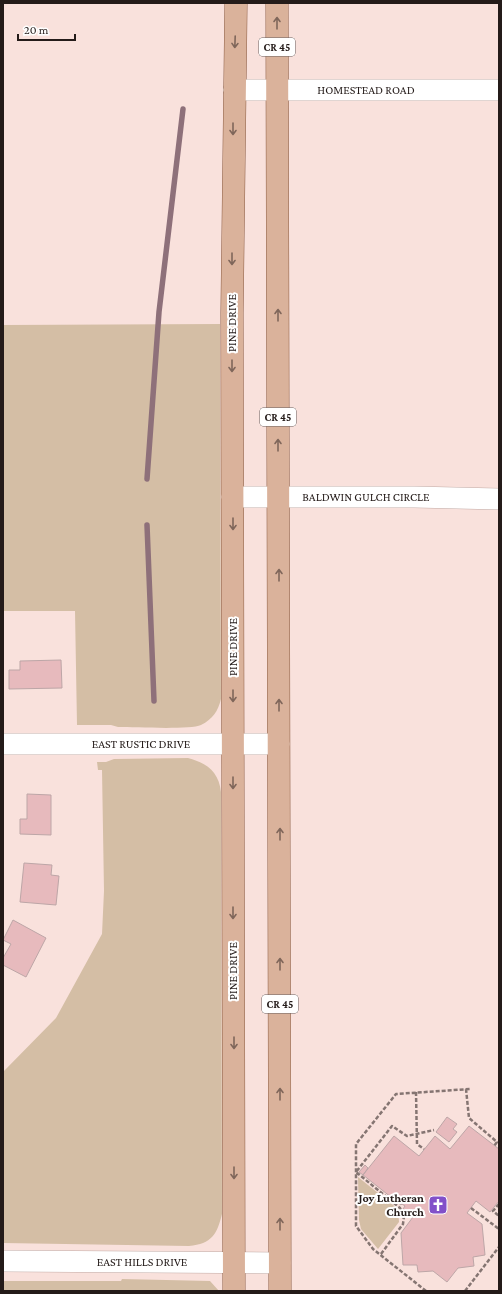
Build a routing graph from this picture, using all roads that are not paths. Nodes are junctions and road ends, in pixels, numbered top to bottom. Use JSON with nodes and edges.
{"nodes":[{"id":1,"x":236,"y":3,"type":"edge"},
{"id":2,"x":277,"y":3,"type":"edge"},
{"id":3,"x":234,"y":90,"type":"junction"},
{"id":4,"x":277,"y":90,"type":"junction"},
{"id":5,"x":499,"y":90,"type":"edge"},
{"id":6,"x":232,"y":497,"type":"junction"},
{"id":7,"x":279,"y":497,"type":"junction"},
{"id":8,"x":499,"y":499,"type":"edge"},
{"id":9,"x":3,"y":744,"type":"edge"},
{"id":10,"x":233,"y":744,"type":"junction"},
{"id":11,"x":279,"y":744,"type":"junction"},
{"id":12,"x":3,"y":1261,"type":"edge"},
{"id":13,"x":234,"y":1263,"type":"junction"},
{"id":14,"x":280,"y":1263,"type":"junction"},
{"id":15,"x":234,"y":1291,"type":"edge"},
{"id":16,"x":280,"y":1291,"type":"edge"}],
"edges":[{"from":1,"to":3,"type":"main road","name":"PINE DRIVE","one_way":true},
{"from":4,"to":2,"type":"main road","number":"CR 45","one_way":true},
{"from":3,"to":4,"type":"street","name":"HOMESTEAD ROAD"},
{"from":3,"to":6,"type":"main road","name":"PINE DRIVE","one_way":true},
{"from":4,"to":5,"type":"street","name":"HOMESTEAD ROAD"},
{"from":7,"to":4,"type":"main road","number":"CR 45","one_way":true},
{"from":6,"to":7,"type":"street","name":"BALDWIN GULCH CIRCLE"},
{"from":6,"to":10,"type":"main road","name":"PINE DRIVE","one_way":true},
{"from":7,"to":8,"type":"street","name":"BALDWIN GULCH CIRCLE"},
{"from":11,"to":7,"type":"main road","number":"CR 45","one_way":true},
{"from":9,"to":10,"type":"street","name":"EAST RUSTIC DRIVE"},
{"from":10,"to":11,"type":"street","name":"EAST RUSTIC DRIVE"},
{"from":10,"to":13,"type":"main road","name":"PINE DRIVE","one_way":true},
{"from":14,"to":11,"type":"main road","number":"CR 45","one_way":true},
{"from":12,"to":13,"type":"street","name":"EAST HILLS DRIVE"},
{"from":13,"to":14,"type":"street","name":"EAST HILLS DRIVE"},
{"from":13,"to":15,"type":"main road","name":"PINE DRIVE"},
{"from":14,"to":16,"type":"main road","number":"CR 45"}]}
